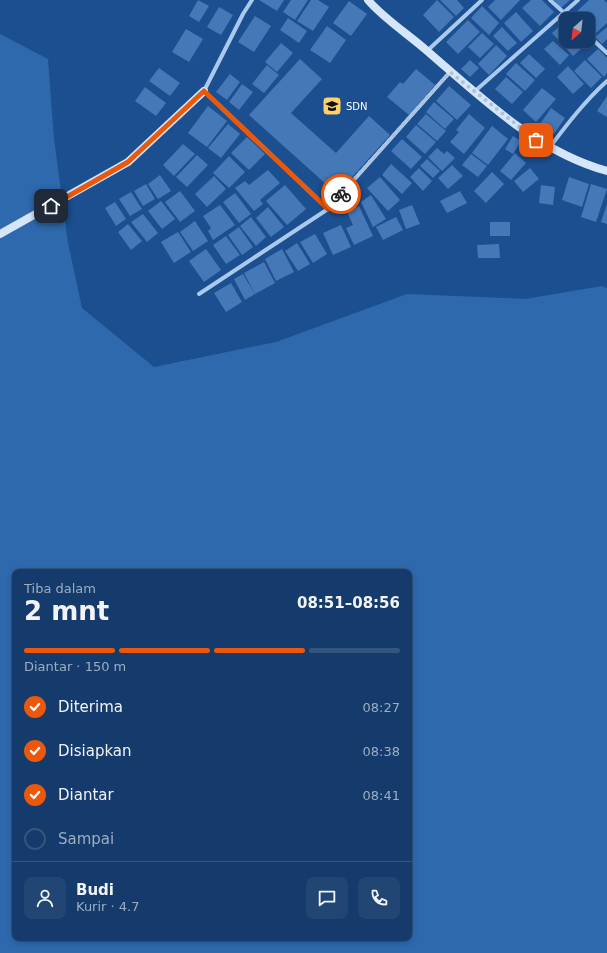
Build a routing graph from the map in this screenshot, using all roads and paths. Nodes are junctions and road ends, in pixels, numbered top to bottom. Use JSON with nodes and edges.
{"nodes":[{"id":1,"x":252,"y":0,"type":"edge"},
{"id":2,"x":368,"y":0,"type":"edge"},
{"id":3,"x":482,"y":0,"type":"edge"},
{"id":4,"x":550,"y":0,"type":"edge"},
{"id":5,"x":578,"y":0,"type":"edge"},
{"id":6,"x":563,"y":12,"type":"joint"},
{"id":7,"x":559,"y":16,"type":"edge"},
{"id":8,"x":595,"y":42,"type":"edge"},
{"id":9,"x":427,"y":51,"type":"junction"},
{"id":10,"x":607,"y":53,"type":"edge"},
{"id":11,"x":450,"y":72,"type":"junction"},
{"id":12,"x":607,"y":81,"type":"edge"},
{"id":13,"x":204,"y":91,"type":"junction"},
{"id":14,"x":474,"y":92,"type":"junction"},
{"id":15,"x":550,"y":148,"type":"junction"},
{"id":16,"x":607,"y":171,"type":"edge"},
{"id":17,"x":328,"y":209,"type":"junction"},
{"id":18,"x":0,"y":234,"type":"edge"},
{"id":19,"x":200,"y":294,"type":"dead end"}],
"edges":[{"from":1,"to":13,"type":"street"},
{"from":2,"to":9,"type":"street"},
{"from":3,"to":9,"type":"street"},
{"from":4,"to":6,"type":"street"},
{"from":5,"to":6,"type":"street"},
{"from":7,"to":14,"type":"street"},
{"from":8,"to":10,"type":"street"},
{"from":9,"to":11,"type":"street"},
{"from":11,"to":14,"type":"street"},
{"from":11,"to":17,"type":"street"},
{"from":12,"to":15,"type":"street"},
{"from":13,"to":17,"type":"street"},
{"from":13,"to":18,"type":"street"},
{"from":14,"to":15,"type":"street"},
{"from":15,"to":16,"type":"street"},
{"from":17,"to":19,"type":"street"}]}
